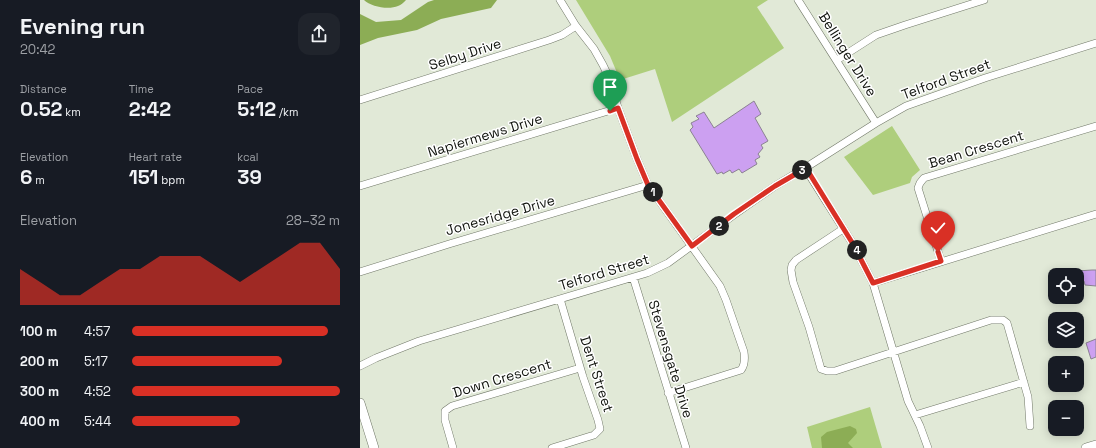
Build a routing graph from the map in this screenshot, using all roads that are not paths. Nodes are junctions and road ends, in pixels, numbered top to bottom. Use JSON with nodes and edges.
{"nodes":[{"id":1,"x":560,"y":0,"type":"edge"},
{"id":2,"x":984,"y":0,"type":"edge"},
{"id":3,"x":801,"y":1,"type":"edge"},
{"id":4,"x":576,"y":26,"type":"junction"},
{"id":5,"x":1096,"y":43,"type":"edge"},
{"id":6,"x":837,"y":60,"type":"junction"},
{"id":7,"x":360,"y":100,"type":"edge"},
{"id":8,"x":618,"y":108,"type":"junction"},
{"id":9,"x":876,"y":123,"type":"junction"},
{"id":10,"x":1096,"y":126,"type":"edge"},
{"id":11,"x":806,"y":168,"type":"junction"},
{"id":12,"x":648,"y":185,"type":"junction"},
{"id":13,"x":360,"y":186,"type":"edge"},
{"id":14,"x":1096,"y":214,"type":"edge"},
{"id":15,"x":843,"y":229,"type":"junction"},
{"id":16,"x":692,"y":246,"type":"junction"},
{"id":17,"x":941,"y":261,"type":"junction"},
{"id":18,"x":360,"y":272,"type":"edge"},
{"id":19,"x":632,"y":277,"type":"junction"},
{"id":20,"x":873,"y":283,"type":"junction"},
{"id":21,"x":560,"y":299,"type":"junction"},
{"id":22,"x":894,"y":352,"type":"junction"},
{"id":23,"x":360,"y":366,"type":"edge"},
{"id":24,"x":580,"y":368,"type":"junction"},
{"id":25,"x":1024,"y":382,"type":"junction"},
{"id":26,"x":668,"y":393,"type":"junction"},
{"id":27,"x":360,"y":403,"type":"edge"},
{"id":28,"x":915,"y":415,"type":"junction"},
{"id":29,"x":1030,"y":426,"type":"dead end"},
{"id":30,"x":1096,"y":445,"type":"edge"},
{"id":31,"x":374,"y":448,"type":"edge"},
{"id":32,"x":453,"y":448,"type":"edge"},
{"id":33,"x":552,"y":448,"type":"edge"},
{"id":34,"x":686,"y":448,"type":"edge"},
{"id":35,"x":928,"y":448,"type":"edge"},
{"id":36,"x":1086,"y":448,"type":"edge"}],
"edges":[{"from":1,"to":4,"type":"street"},
{"from":2,"to":6,"type":"street"},
{"from":3,"to":6,"type":"street","name":"Bellinger Drive"},
{"from":4,"to":7,"type":"street","name":"Selby Drive"},
{"from":4,"to":8,"type":"street"},
{"from":5,"to":9,"type":"street","name":"Telford Street"},
{"from":6,"to":9,"type":"street","name":"Bellinger Drive"},
{"from":8,"to":12,"type":"street"},
{"from":8,"to":13,"type":"street","name":"Napiermews Drive"},
{"from":9,"to":11,"type":"street","name":"Telford Street"},
{"from":10,"to":17,"type":"street","name":"Bean Crescent"},
{"from":11,"to":15,"type":"street"},
{"from":11,"to":16,"type":"street","name":"Telford Street"},
{"from":12,"to":16,"type":"street"},
{"from":12,"to":18,"type":"street","name":"Jonesridge Drive"},
{"from":14,"to":17,"type":"street"},
{"from":15,"to":20,"type":"street"},
{"from":15,"to":22,"type":"street"},
{"from":16,"to":19,"type":"street","name":"Telford Street"},
{"from":16,"to":26,"type":"street"},
{"from":17,"to":20,"type":"street"},
{"from":19,"to":21,"type":"street","name":"Telford Street"},
{"from":19,"to":26,"type":"street","name":"Stevensgate Drive"},
{"from":20,"to":22,"type":"street"},
{"from":21,"to":23,"type":"street","name":"Telford Street"},
{"from":21,"to":24,"type":"street","name":"Dent Street"},
{"from":22,"to":25,"type":"street"},
{"from":22,"to":28,"type":"street"},
{"from":24,"to":32,"type":"street","name":"Down Crescent"},
{"from":24,"to":33,"type":"street","name":"Dent Street"},
{"from":25,"to":28,"type":"street"},
{"from":25,"to":29,"type":"street"},
{"from":26,"to":34,"type":"street","name":"Stevensgate Drive"},
{"from":27,"to":31,"type":"street"},
{"from":28,"to":35,"type":"street"},
{"from":30,"to":36,"type":"street"}]}
